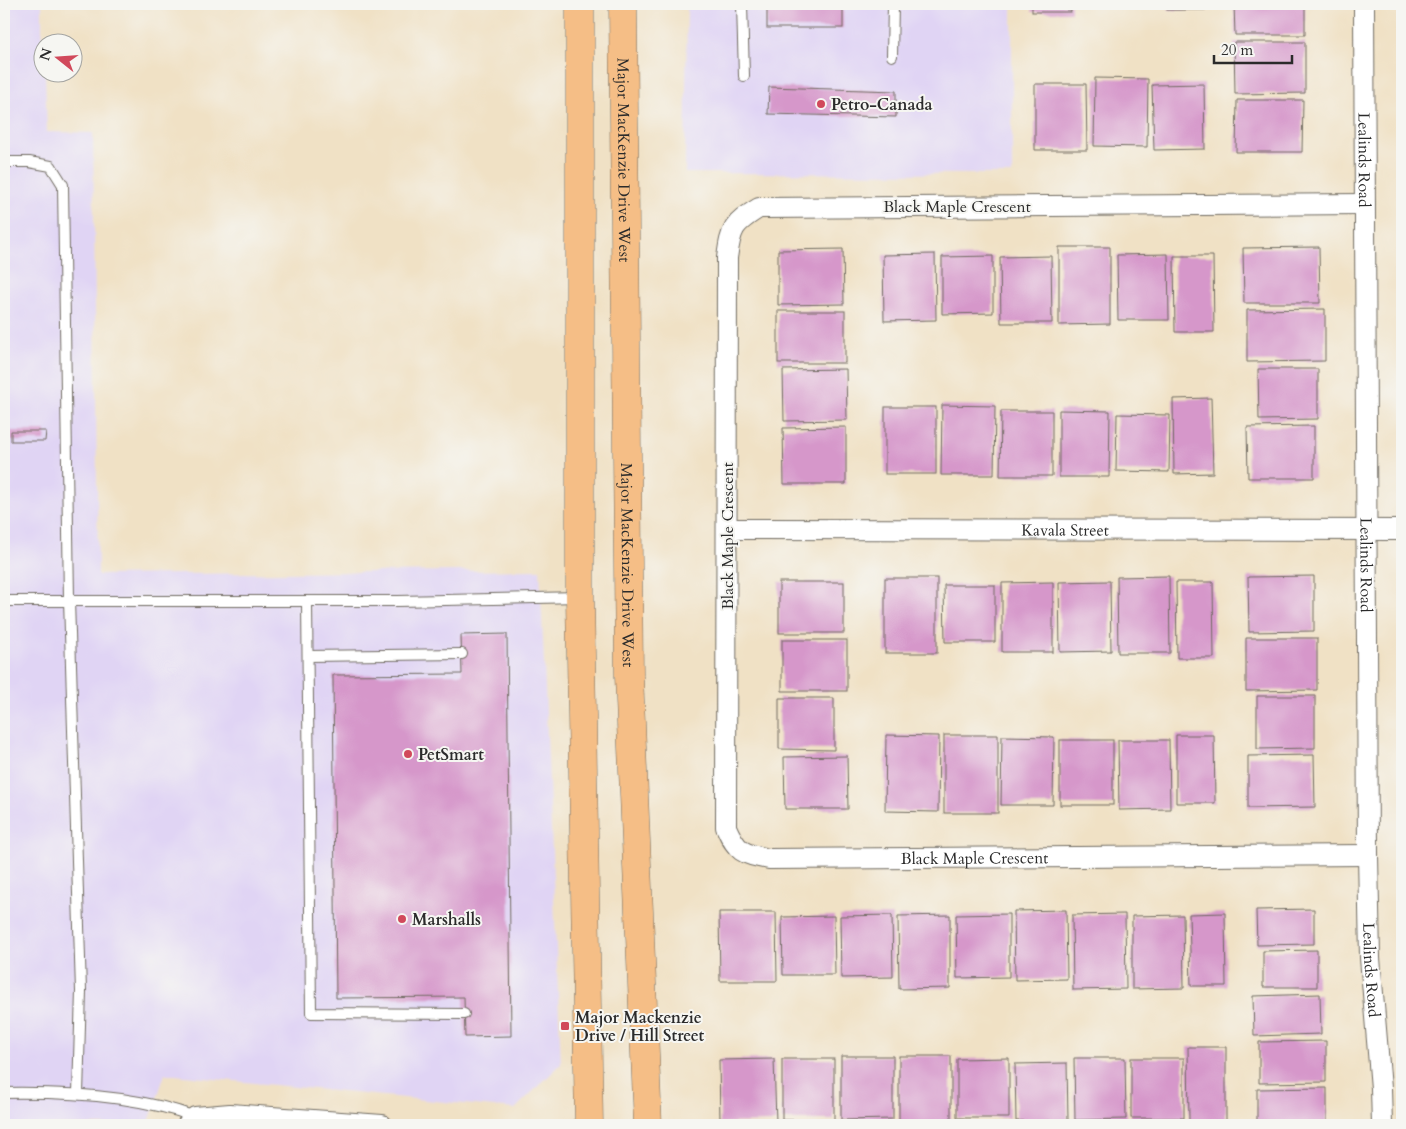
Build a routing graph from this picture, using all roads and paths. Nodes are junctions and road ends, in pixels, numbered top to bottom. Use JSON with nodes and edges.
{"nodes":[{"id":1,"x":580,"y":4,"type":"edge"},
{"id":2,"x":623,"y":4,"type":"edge"},
{"id":3,"x":742,"y":4,"type":"edge"},
{"id":4,"x":893,"y":4,"type":"edge"},
{"id":5,"x":1364,"y":4,"type":"edge"},
{"id":6,"x":892,"y":56,"type":"dead end"},
{"id":7,"x":744,"y":76,"type":"dead end"},
{"id":8,"x":4,"y":162,"type":"edge"},
{"id":9,"x":1364,"y":204,"type":"junction"},
{"id":10,"x":727,"y":529,"type":"junction"},
{"id":11,"x":1402,"y":530,"type":"edge"},
{"id":12,"x":1368,"y":531,"type":"junction"},
{"id":13,"x":580,"y":597,"type":"junction"},
{"id":14,"x":69,"y":600,"type":"junction"},
{"id":15,"x":4,"y":601,"type":"edge"},
{"id":16,"x":307,"y":601,"type":"junction"},
{"id":17,"x":462,"y":654,"type":"dead end"},
{"id":18,"x":308,"y":656,"type":"junction"},
{"id":19,"x":1368,"y":855,"type":"junction"},
{"id":20,"x":464,"y":1014,"type":"dead end"},
{"id":21,"x":4,"y":1093,"type":"edge"},
{"id":22,"x":78,"y":1094,"type":"junction"},
{"id":23,"x":191,"y":1121,"type":"edge"},
{"id":24,"x":382,"y":1125,"type":"edge"},
{"id":25,"x":589,"y":1125,"type":"edge"},
{"id":26,"x":648,"y":1125,"type":"edge"},
{"id":27,"x":1382,"y":1125,"type":"edge"}],
"edges":[{"from":1,"to":13,"type":"main road"},
{"from":2,"to":26,"type":"main road","name":"Major MacKenzie Drive West"},
{"from":3,"to":7,"type":"lane"},
{"from":4,"to":6,"type":"lane"},
{"from":5,"to":9,"type":"street","name":"Lealinds Road"},
{"from":8,"to":14,"type":"lane"},
{"from":9,"to":10,"type":"street","name":"Black Maple Crescent"},
{"from":9,"to":12,"type":"street","name":"Lealinds Road"},
{"from":10,"to":12,"type":"street","name":"Kavala Street"},
{"from":10,"to":19,"type":"street","name":"Black Maple Crescent"},
{"from":11,"to":12,"type":"street","name":"Kavala Street"},
{"from":12,"to":19,"type":"street","name":"Lealinds Road"},
{"from":13,"to":16,"type":"lane"},
{"from":13,"to":25,"type":"main road"},
{"from":14,"to":15,"type":"lane"},
{"from":14,"to":16,"type":"lane"},
{"from":14,"to":22,"type":"lane"},
{"from":16,"to":18,"type":"lane"},
{"from":17,"to":18,"type":"lane"},
{"from":18,"to":20,"type":"lane"},
{"from":19,"to":27,"type":"street","name":"Lealinds Road"},
{"from":21,"to":22,"type":"lane"},
{"from":22,"to":23,"type":"lane"},
{"from":23,"to":24,"type":"street"}]}
